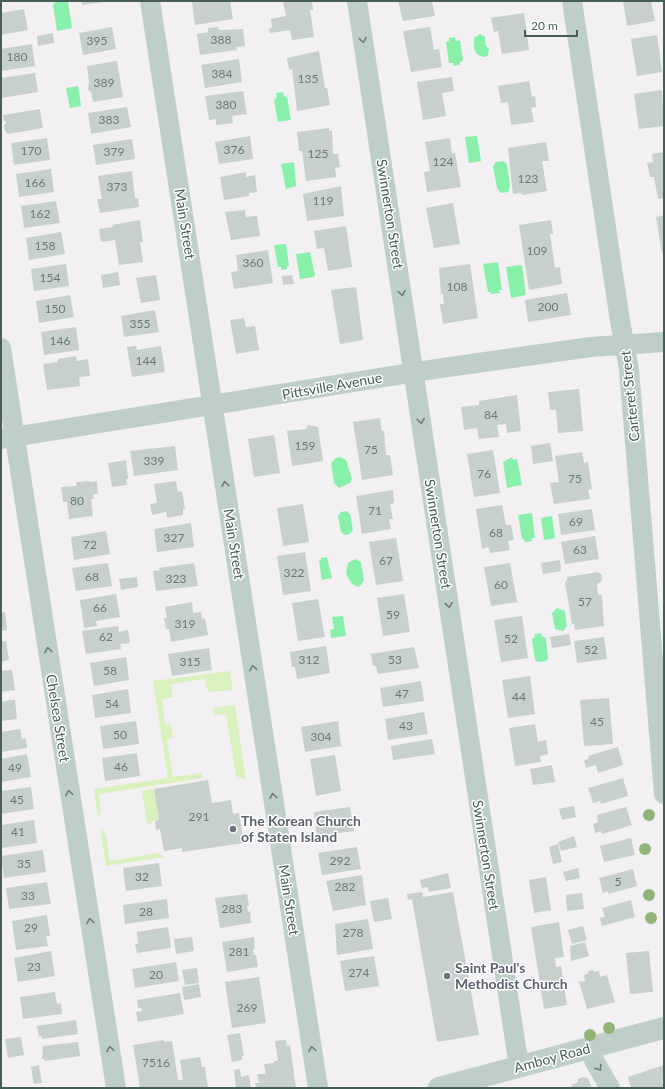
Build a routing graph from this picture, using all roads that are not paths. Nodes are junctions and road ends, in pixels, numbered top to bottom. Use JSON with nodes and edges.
{"nodes":[{"id":1,"x":150,"y":1,"type":"edge"},
{"id":2,"x":357,"y":1,"type":"edge"},
{"id":3,"x":572,"y":1,"type":"edge"},
{"id":4,"x":664,"y":342,"type":"edge"},
{"id":5,"x":625,"y":345,"type":"junction"},
{"id":6,"x":1,"y":348,"type":"edge"},
{"id":7,"x":414,"y":372,"type":"junction"},
{"id":8,"x":213,"y":405,"type":"junction"},
{"id":9,"x":8,"y":438,"type":"edge"},
{"id":10,"x":664,"y":794,"type":"edge"},
{"id":11,"x":664,"y":1028,"type":"edge"},
{"id":12,"x":589,"y":1048,"type":"junction"},
{"id":13,"x":518,"y":1067,"type":"junction"},
{"id":14,"x":116,"y":1088,"type":"edge"},
{"id":15,"x":318,"y":1088,"type":"edge"},
{"id":16,"x":439,"y":1088,"type":"edge"},
{"id":17,"x":610,"y":1088,"type":"edge"}],
"edges":[{"from":1,"to":8,"type":"street","name":"Main Street"},
{"from":2,"to":7,"type":"street","name":"Swinnerton Street","one_way":true},
{"from":3,"to":5,"type":"street","name":"Carteret Street"},
{"from":4,"to":5,"type":"street","name":"Pittsville Avenue"},
{"from":5,"to":7,"type":"street","name":"Pittsville Avenue"},
{"from":5,"to":10,"type":"street","name":"Carteret Street"},
{"from":6,"to":9,"type":"street","name":"Chelsea Street"},
{"from":7,"to":8,"type":"street","name":"Pittsville Avenue"},
{"from":7,"to":13,"type":"street","name":"Swinnerton Street","one_way":true},
{"from":8,"to":9,"type":"street","name":"Pittsville Avenue"},
{"from":15,"to":8,"type":"street","name":"Main Street","one_way":true},
{"from":14,"to":9,"type":"street","name":"Chelsea Street","one_way":true},
{"from":11,"to":12,"type":"street","name":"Amboy Road"},
{"from":12,"to":13,"type":"street","name":"Amboy Road"},
{"from":12,"to":17,"type":"street","one_way":true},
{"from":13,"to":16,"type":"street","name":"Amboy Road"}]}
